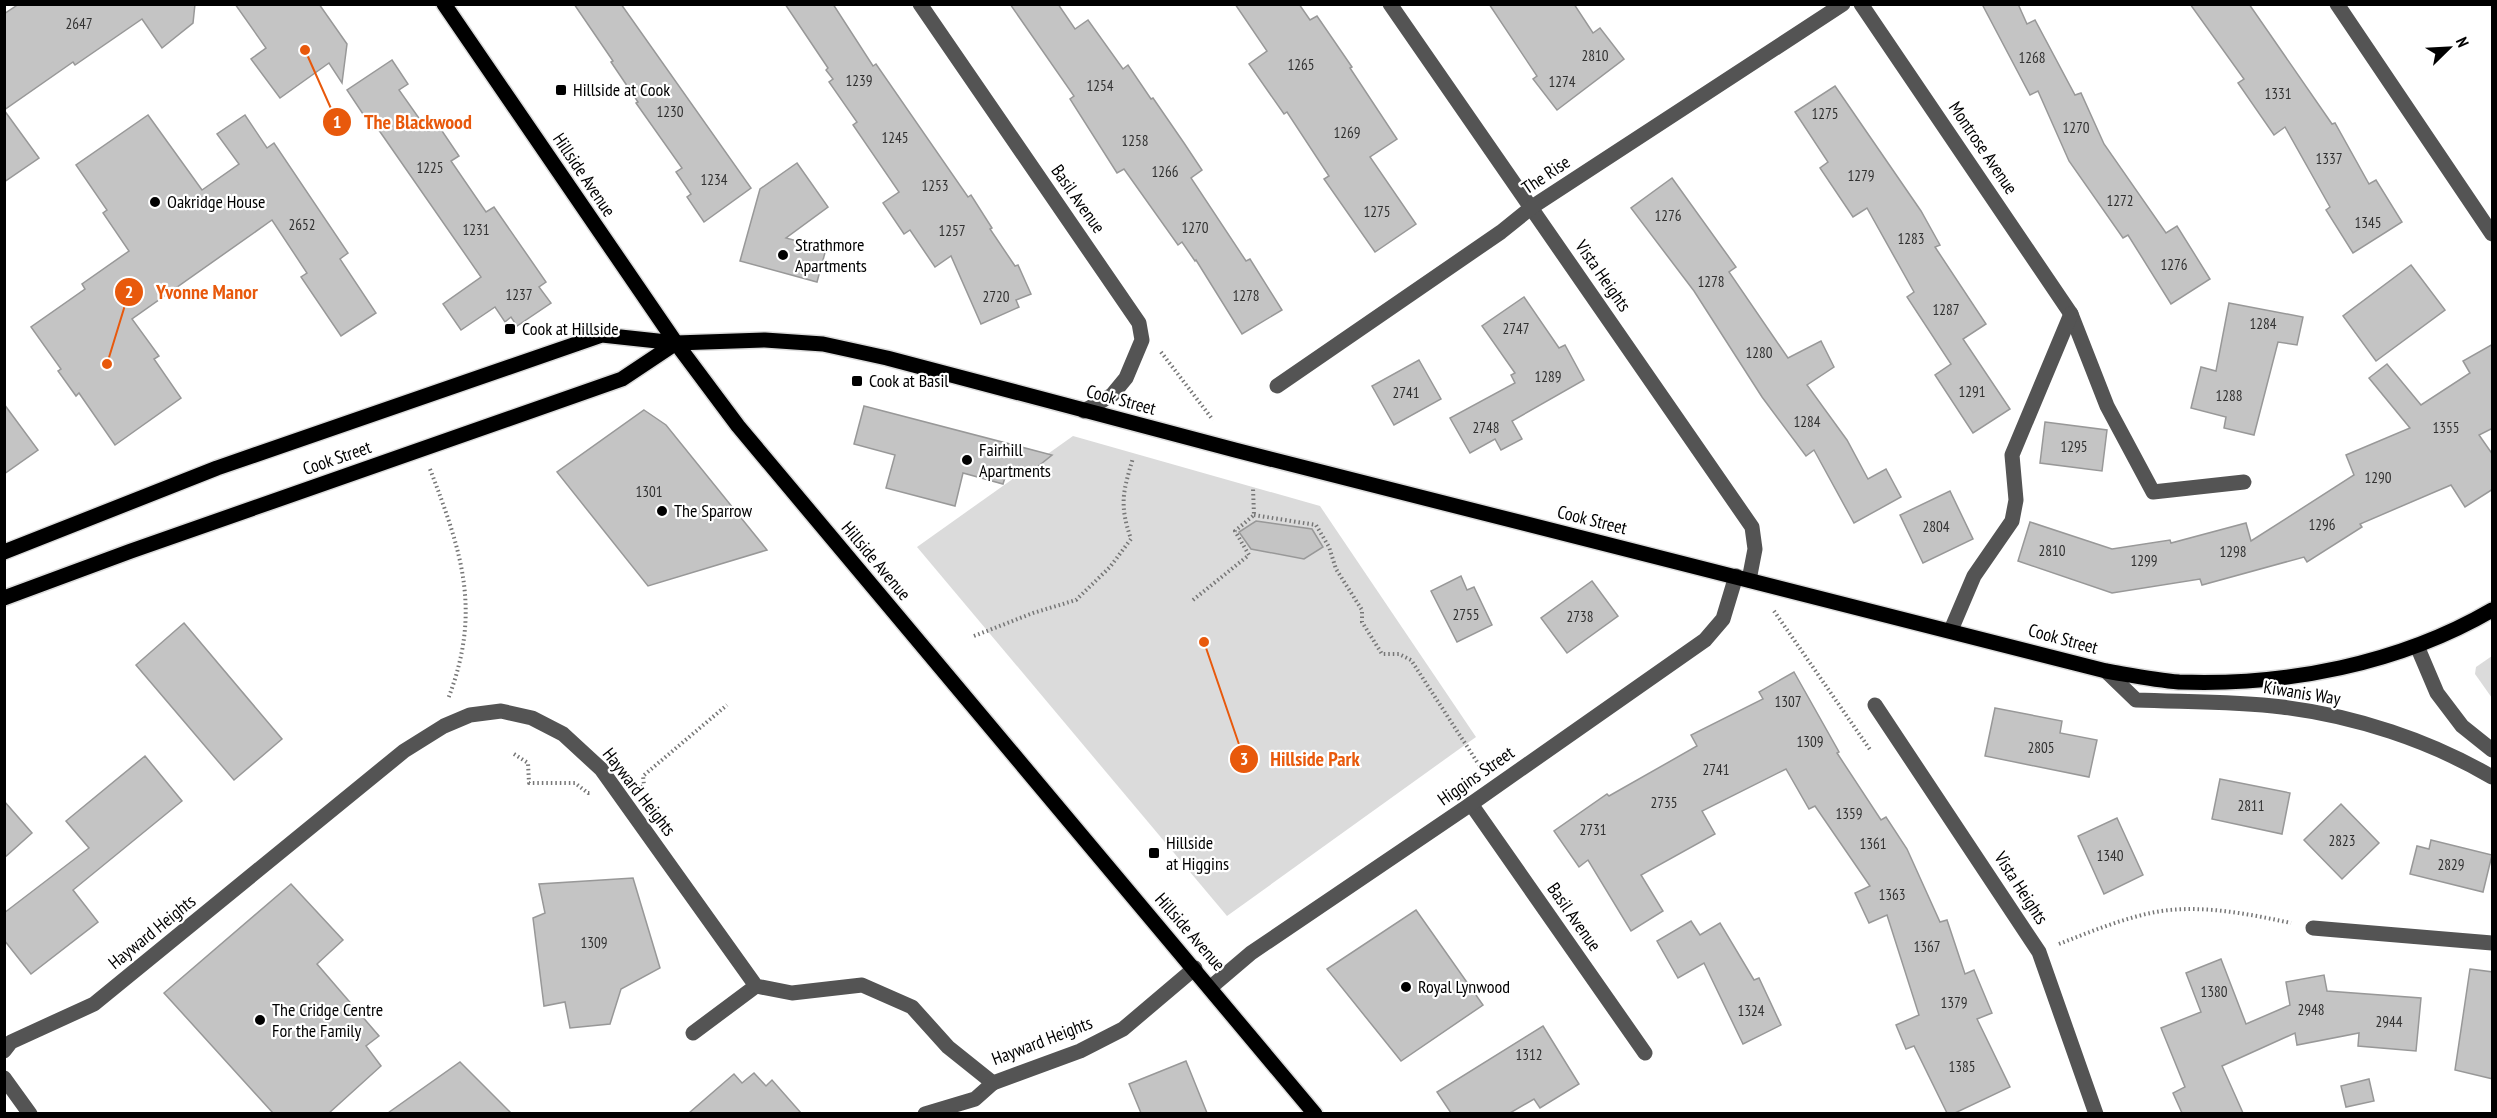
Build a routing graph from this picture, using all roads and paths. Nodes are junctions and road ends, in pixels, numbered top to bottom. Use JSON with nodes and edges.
{"nodes":[{"id":1,"x":444,"y":4,"type":"edge"},
{"id":2,"x":920,"y":4,"type":"edge"},
{"id":3,"x":1390,"y":4,"type":"edge"},
{"id":4,"x":1843,"y":4,"type":"edge"},
{"id":5,"x":1862,"y":4,"type":"edge"},
{"id":6,"x":2337,"y":4,"type":"edge"},
{"id":7,"x":1532,"y":207,"type":"junction"},
{"id":8,"x":2493,"y":234,"type":"edge"},
{"id":9,"x":2072,"y":314,"type":"junction"},
{"id":10,"x":1139,"y":323,"type":"junction"},
{"id":11,"x":676,"y":343,"type":"junction"},
{"id":12,"x":1277,"y":386,"type":"dead end"},
{"id":13,"x":1084,"y":411,"type":"junction"},
{"id":14,"x":1235,"y":450,"type":"junction"},
{"id":15,"x":1133,"y":458,"type":"dead end"},
{"id":16,"x":426,"y":460,"type":"dead end"},
{"id":17,"x":2244,"y":482,"type":"dead end"},
{"id":18,"x":1253,"y":488,"type":"dead end"},
{"id":19,"x":1254,"y":515,"type":"junction"},
{"id":20,"x":4,"y":552,"type":"edge"},
{"id":21,"x":1742,"y":578,"type":"junction"},
{"id":22,"x":4,"y":598,"type":"edge"},
{"id":23,"x":1193,"y":600,"type":"dead end"},
{"id":24,"x":2493,"y":610,"type":"edge"},
{"id":25,"x":1951,"y":630,"type":"junction"},
{"id":26,"x":974,"y":636,"type":"dead end"},
{"id":27,"x":2417,"y":646,"type":"junction"},
{"id":28,"x":2106,"y":671,"type":"junction"},
{"id":29,"x":727,"y":705,"type":"dead end"},
{"id":30,"x":1875,"y":705,"type":"dead end"},
{"id":31,"x":444,"y":726,"type":"junction"},
{"id":32,"x":2493,"y":750,"type":"edge"},
{"id":33,"x":1871,"y":751,"type":"dead end"},
{"id":34,"x":514,"y":754,"type":"dead end"},
{"id":35,"x":2493,"y":777,"type":"edge"},
{"id":36,"x":1495,"y":788,"type":"junction"},
{"id":37,"x":620,"y":794,"type":"junction"},
{"id":38,"x":1471,"y":804,"type":"junction"},
{"id":39,"x":2313,"y":928,"type":"joint"},
{"id":40,"x":2493,"y":943,"type":"edge"},
{"id":41,"x":2039,"y":952,"type":"junction"},
{"id":42,"x":1195,"y":968,"type":"junction"},
{"id":43,"x":756,"y":986,"type":"junction"},
{"id":44,"x":1211,"y":987,"type":"junction"},
{"id":45,"x":693,"y":1034,"type":"dead end"},
{"id":46,"x":4,"y":1051,"type":"edge"},
{"id":47,"x":1646,"y":1053,"type":"dead end"},
{"id":48,"x":4,"y":1078,"type":"edge"},
{"id":49,"x":993,"y":1083,"type":"junction"},
{"id":50,"x":30,"y":1113,"type":"edge"},
{"id":51,"x":926,"y":1113,"type":"edge"},
{"id":52,"x":1315,"y":1113,"type":"edge"},
{"id":53,"x":2096,"y":1113,"type":"edge"}],
"edges":[{"from":1,"to":11,"type":"main road","name":"Hillside Avenue"},
{"from":2,"to":10,"type":"street","name":"Basil Avenue"},
{"from":3,"to":7,"type":"street","name":"Vista Heights"},
{"from":4,"to":7,"type":"street","name":"The Rise"},
{"from":5,"to":9,"type":"street","name":"Montrose Avenue"},
{"from":6,"to":8,"type":"street"},
{"from":7,"to":12,"type":"street","name":"The Rise"},
{"from":7,"to":21,"type":"street","name":"Vista Heights"},
{"from":9,"to":17,"type":"street","name":"Montrose Avenue"},
{"from":9,"to":25,"type":"street"},
{"from":10,"to":13,"type":"street"},
{"from":10,"to":14,"type":"path"},
{"from":11,"to":13,"type":"main road","name":"Cook Street"},
{"from":11,"to":20,"type":"main road","name":"Cook Street"},
{"from":11,"to":22,"type":"main road","name":"Cook Street"},
{"from":11,"to":42,"type":"main road","name":"Hillside Avenue"},
{"from":13,"to":14,"type":"main road","name":"Cook Street"},
{"from":14,"to":21,"type":"main road","name":"Cook Street"},
{"from":15,"to":26,"type":"path"},
{"from":16,"to":31,"type":"path"},
{"from":18,"to":19,"type":"path"},
{"from":19,"to":23,"type":"path"},
{"from":19,"to":36,"type":"path"},
{"from":21,"to":25,"type":"main road","name":"Cook Street"},
{"from":21,"to":33,"type":"path"},
{"from":21,"to":36,"type":"street","name":"Higgins Street"},
{"from":24,"to":27,"type":"main road","name":"Cook Street"},
{"from":25,"to":28,"type":"main road","name":"Cook Street"},
{"from":27,"to":28,"type":"main road","name":"Cook Street"},
{"from":27,"to":32,"type":"street"},
{"from":28,"to":35,"type":"street","name":"Kiwanis Way"},
{"from":29,"to":37,"type":"path"},
{"from":30,"to":41,"type":"street","name":"Vista Heights"},
{"from":31,"to":37,"type":"street","name":"Hayward Heights"},
{"from":31,"to":46,"type":"street","name":"Hayward Heights"},
{"from":34,"to":37,"type":"path"},
{"from":36,"to":38,"type":"street","name":"Higgins Street"},
{"from":37,"to":43,"type":"street","name":"Hayward Heights"},
{"from":38,"to":44,"type":"street","name":"Higgins Street"},
{"from":38,"to":47,"type":"street","name":"Basil Avenue"},
{"from":39,"to":40,"type":"street"},
{"from":39,"to":41,"type":"path"},
{"from":41,"to":53,"type":"street","name":"Vista Heights"},
{"from":42,"to":44,"type":"main road","name":"Hillside Avenue"},
{"from":42,"to":49,"type":"street","name":"Hayward Heights"},
{"from":43,"to":45,"type":"street"},
{"from":43,"to":49,"type":"street","name":"Hayward Heights"},
{"from":44,"to":52,"type":"main road","name":"Hillside Avenue"},
{"from":48,"to":50,"type":"street"},
{"from":49,"to":51,"type":"street"}]}
